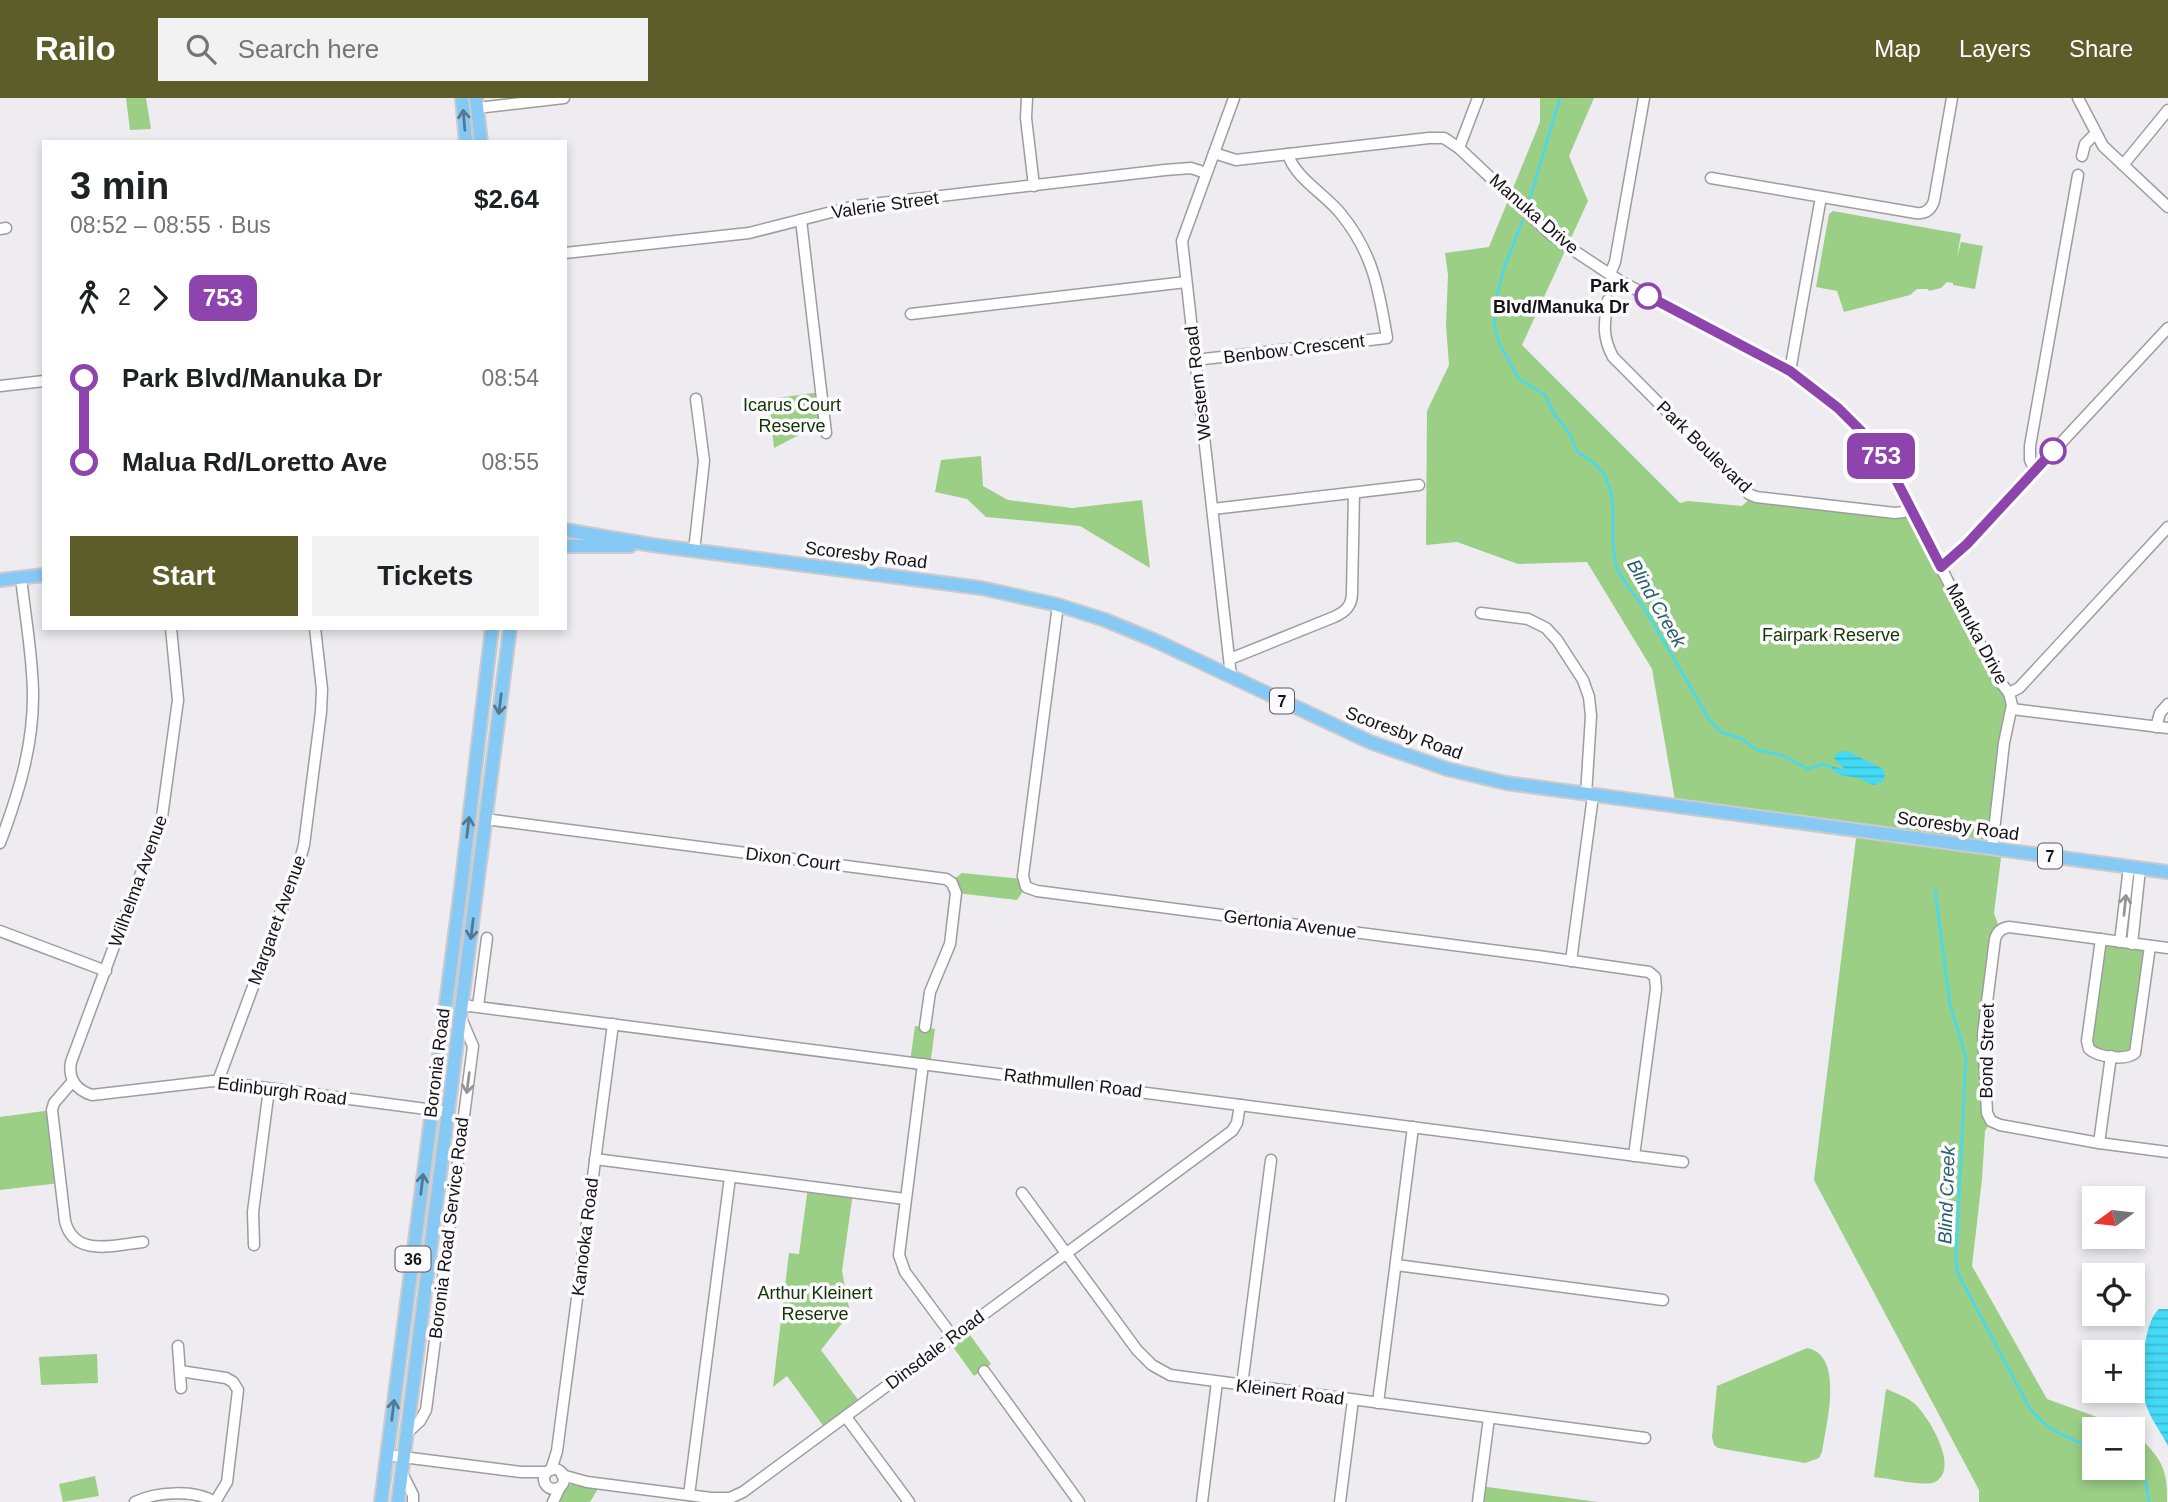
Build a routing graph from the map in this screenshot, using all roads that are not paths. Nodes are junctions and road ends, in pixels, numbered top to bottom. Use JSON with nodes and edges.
{"nodes":[{"id":1,"x":462,"y":98,"type":"edge"},
{"id":2,"x":564,"y":98,"type":"edge"},
{"id":3,"x":1027,"y":98,"type":"edge"},
{"id":4,"x":1234,"y":98,"type":"edge"},
{"id":5,"x":1478,"y":98,"type":"edge"},
{"id":6,"x":1644,"y":98,"type":"edge"},
{"id":7,"x":1952,"y":98,"type":"edge"},
{"id":8,"x":2078,"y":98,"type":"edge"},
{"id":9,"x":477,"y":103,"type":"edge"},
{"id":10,"x":2168,"y":110,"type":"edge"},
{"id":11,"x":2095,"y":134,"type":"junction"},
{"id":12,"x":466,"y":140,"type":"edge"},
{"id":13,"x":481,"y":140,"type":"edge"},
{"id":14,"x":1459,"y":148,"type":"junction"},
{"id":15,"x":1214,"y":152,"type":"junction"},
{"id":16,"x":1288,"y":154,"type":"junction"},
{"id":17,"x":2082,"y":156,"type":"dead end"},
{"id":18,"x":2123,"y":165,"type":"junction"},
{"id":19,"x":1206,"y":173,"type":"junction"},
{"id":20,"x":2078,"y":175,"type":"dead end"},
{"id":21,"x":1712,"y":178,"type":"dead end"},
{"id":22,"x":1034,"y":186,"type":"junction"},
{"id":23,"x":1821,"y":197,"type":"junction"},
{"id":24,"x":2168,"y":207,"type":"edge"},
{"id":25,"x":801,"y":219,"type":"junction"},
{"id":26,"x":567,"y":253,"type":"edge"},
{"id":27,"x":1610,"y":274,"type":"junction"},
{"id":28,"x":1186,"y":282,"type":"junction"},
{"id":29,"x":1608,"y":300,"type":"dead end"},
{"id":30,"x":911,"y":314,"type":"dead end"},
{"id":31,"x":2168,"y":328,"type":"edge"},
{"id":32,"x":1195,"y":360,"type":"junction"},
{"id":33,"x":1790,"y":371,"type":"junction"},
{"id":34,"x":42,"y":381,"type":"edge"},
{"id":35,"x":0,"y":386,"type":"edge"},
{"id":36,"x":696,"y":399,"type":"dead end"},
{"id":37,"x":825,"y":433,"type":"dead end"},
{"id":38,"x":2035,"y":470,"type":"junction"},
{"id":39,"x":1419,"y":485,"type":"dead end"},
{"id":40,"x":1354,"y":493,"type":"junction"},
{"id":41,"x":1911,"y":508,"type":"junction"},
{"id":42,"x":1213,"y":509,"type":"junction"},
{"id":43,"x":2168,"y":527,"type":"edge"},
{"id":44,"x":567,"y":530,"type":"edge"},
{"id":45,"x":652,"y":545,"type":"junction"},
{"id":46,"x":567,"y":546,"type":"edge"},
{"id":47,"x":694,"y":551,"type":"junction"},
{"id":48,"x":1941,"y":567,"type":"junction"},
{"id":49,"x":42,"y":575,"type":"edge"},
{"id":50,"x":21,"y":577,"type":"junction"},
{"id":51,"x":0,"y":580,"type":"edge"},
{"id":52,"x":1058,"y":605,"type":"junction"},
{"id":53,"x":1481,"y":614,"type":"dead end"},
{"id":54,"x":171,"y":630,"type":"edge"},
{"id":55,"x":315,"y":630,"type":"edge"},
{"id":56,"x":492,"y":630,"type":"edge"},
{"id":57,"x":510,"y":630,"type":"edge"},
{"id":58,"x":1230,"y":659,"type":"junction"},
{"id":59,"x":1231,"y":676,"type":"junction"},
{"id":60,"x":2009,"y":693,"type":"junction"},
{"id":61,"x":2168,"y":704,"type":"edge"},
{"id":62,"x":2012,"y":709,"type":"junction"},
{"id":63,"x":2157,"y":727,"type":"junction"},
{"id":64,"x":2168,"y":728,"type":"edge"},
{"id":65,"x":1589,"y":796,"type":"junction"},
{"id":66,"x":485,"y":819,"type":"junction"},
{"id":67,"x":0,"y":844,"type":"edge"},
{"id":68,"x":1992,"y":848,"type":"junction"},
{"id":69,"x":2135,"y":868,"type":"junction"},
{"id":70,"x":2168,"y":872,"type":"edge"},
{"id":71,"x":0,"y":931,"type":"edge"},
{"id":72,"x":487,"y":938,"type":"dead end"},
{"id":73,"x":2101,"y":939,"type":"junction"},
{"id":74,"x":2120,"y":942,"type":"junction"},
{"id":75,"x":2132,"y":944,"type":"junction"},
{"id":76,"x":2150,"y":946,"type":"junction"},
{"id":77,"x":2168,"y":948,"type":"edge"},
{"id":78,"x":1571,"y":961,"type":"junction"},
{"id":79,"x":106,"y":971,"type":"junction"},
{"id":80,"x":445,"y":1003,"type":"junction"},
{"id":81,"x":478,"y":1006,"type":"junction"},
{"id":82,"x":461,"y":1012,"type":"junction"},
{"id":83,"x":612,"y":1024,"type":"junction"},
{"id":84,"x":925,"y":1027,"type":"dead end"},
{"id":85,"x":2110,"y":1056,"type":"junction"},
{"id":86,"x":923,"y":1064,"type":"junction"},
{"id":87,"x":218,"y":1081,"type":"junction"},
{"id":88,"x":74,"y":1083,"type":"junction"},
{"id":89,"x":269,"y":1089,"type":"junction"},
{"id":90,"x":1240,"y":1105,"type":"junction"},
{"id":91,"x":432,"y":1110,"type":"junction"},
{"id":92,"x":449,"y":1112,"type":"junction"},
{"id":93,"x":1413,"y":1127,"type":"junction"},
{"id":94,"x":2099,"y":1143,"type":"junction"},
{"id":95,"x":2168,"y":1152,"type":"edge"},
{"id":96,"x":1634,"y":1156,"type":"junction"},
{"id":97,"x":595,"y":1159,"type":"junction"},
{"id":98,"x":1271,"y":1160,"type":"dead end"},
{"id":99,"x":1683,"y":1162,"type":"dead end"},
{"id":100,"x":730,"y":1177,"type":"junction"},
{"id":101,"x":1022,"y":1193,"type":"dead end"},
{"id":102,"x":905,"y":1199,"type":"junction"},
{"id":103,"x":143,"y":1242,"type":"dead end"},
{"id":104,"x":254,"y":1245,"type":"dead end"},
{"id":105,"x":1066,"y":1253,"type":"junction"},
{"id":106,"x":1396,"y":1265,"type":"junction"},
{"id":107,"x":1663,"y":1300,"type":"dead end"},
{"id":108,"x":953,"y":1337,"type":"junction"},
{"id":109,"x":178,"y":1346,"type":"dead end"},
{"id":110,"x":180,"y":1371,"type":"junction"},
{"id":111,"x":984,"y":1371,"type":"dead end"},
{"id":112,"x":1217,"y":1382,"type":"junction"},
{"id":113,"x":1242,"y":1385,"type":"junction"},
{"id":114,"x":181,"y":1388,"type":"dead end"},
{"id":115,"x":1353,"y":1400,"type":"junction"},
{"id":116,"x":1378,"y":1403,"type":"junction"},
{"id":117,"x":846,"y":1417,"type":"junction"},
{"id":118,"x":1489,"y":1418,"type":"junction"},
{"id":119,"x":407,"y":1433,"type":"junction"},
{"id":120,"x":1645,"y":1438,"type":"dead end"},
{"id":121,"x":387,"y":1455,"type":"junction"},
{"id":122,"x":404,"y":1457,"type":"junction"},
{"id":123,"x":402,"y":1473,"type":"junction"},
{"id":124,"x":554,"y":1479,"type":"junction"},
{"id":125,"x":689,"y":1495,"type":"junction"},
{"id":126,"x":738,"y":1499,"type":"edge"},
{"id":127,"x":135,"y":1502,"type":"edge"},
{"id":128,"x":215,"y":1502,"type":"edge"},
{"id":129,"x":381,"y":1502,"type":"edge"},
{"id":130,"x":398,"y":1502,"type":"edge"},
{"id":131,"x":413,"y":1502,"type":"edge"},
{"id":132,"x":551,"y":1502,"type":"edge"},
{"id":133,"x":909,"y":1502,"type":"edge"},
{"id":134,"x":1079,"y":1502,"type":"edge"},
{"id":135,"x":1202,"y":1502,"type":"edge"},
{"id":136,"x":1340,"y":1502,"type":"edge"},
{"id":137,"x":1478,"y":1502,"type":"edge"}],
"edges":[{"from":12,"to":1,"type":"main road","one_way":true},
{"from":2,"to":9,"type":"street"},
{"from":3,"to":22,"type":"street"},
{"from":4,"to":15,"type":"street","name":"Western Road"},
{"from":5,"to":14,"type":"street"},
{"from":6,"to":27,"type":"street"},
{"from":7,"to":23,"type":"street"},
{"from":8,"to":11,"type":"street"},
{"from":9,"to":13,"type":"main road"},
{"from":10,"to":18,"type":"street"},
{"from":11,"to":17,"type":"street"},
{"from":11,"to":18,"type":"street"},
{"from":14,"to":16,"type":"street","name":"Manuka Drive"},
{"from":14,"to":27,"type":"street","name":"Manuka Drive"},
{"from":15,"to":16,"type":"street","name":"Manuka Drive"},
{"from":15,"to":19,"type":"street","name":"Western Road"},
{"from":16,"to":32,"type":"street","name":"Benbow Crescent"},
{"from":18,"to":24,"type":"street"},
{"from":19,"to":22,"type":"street","name":"Valerie Street"},
{"from":19,"to":28,"type":"street","name":"Western Road"},
{"from":20,"to":38,"type":"street"},
{"from":21,"to":23,"type":"street"},
{"from":22,"to":25,"type":"street","name":"Valerie Street"},
{"from":23,"to":33,"type":"street"},
{"from":25,"to":26,"type":"street","name":"Valerie Street"},
{"from":25,"to":37,"type":"street"},
{"from":27,"to":33,"type":"street","name":"Manuka Drive"},
{"from":28,"to":30,"type":"street"},
{"from":28,"to":32,"type":"street","name":"Western Road"},
{"from":29,"to":41,"type":"street","name":"Park Boulevard"},
{"from":31,"to":38,"type":"street"},
{"from":32,"to":42,"type":"street","name":"Western Road"},
{"from":33,"to":41,"type":"street","name":"Manuka Drive"},
{"from":34,"to":35,"type":"street"},
{"from":36,"to":47,"type":"street"},
{"from":38,"to":48,"type":"street"},
{"from":39,"to":40,"type":"street"},
{"from":40,"to":42,"type":"street"},
{"from":40,"to":58,"type":"street"},
{"from":41,"to":48,"type":"street","name":"Manuka Drive"},
{"from":42,"to":58,"type":"street","name":"Western Road"},
{"from":43,"to":60,"type":"street"},
{"from":44,"to":45,"type":"main road","name":"Scoresby Road","number":"7"},
{"from":45,"to":46,"type":"main road","name":"Scoresby Road","number":"7"},
{"from":45,"to":47,"type":"main road","name":"Scoresby Road","number":"7"},
{"from":47,"to":52,"type":"main road","name":"Scoresby Road","number":"7"},
{"from":48,"to":60,"type":"street","name":"Manuka Drive"},
{"from":49,"to":50,"type":"main road"},
{"from":50,"to":51,"type":"main road"},
{"from":50,"to":67,"type":"street"},
{"from":52,"to":59,"type":"main road","name":"Scoresby Road","number":"7"},
{"from":52,"to":78,"type":"street","name":"Gertonia Avenue"},
{"from":53,"to":65,"type":"street"},
{"from":54,"to":79,"type":"street","name":"Wilhelma Avenue"},
{"from":55,"to":87,"type":"street","name":"Margaret Avenue"},
{"from":80,"to":56,"type":"main road","name":"Boronia Road","number":"36","one_way":true},
{"from":57,"to":66,"type":"main road","name":"Boronia Road","number":"36","one_way":true},
{"from":58,"to":59,"type":"street","name":"Western Road"},
{"from":59,"to":65,"type":"main road","name":"Scoresby Road","number":"7"},
{"from":60,"to":62,"type":"street","name":"Manuka Drive"},
{"from":61,"to":63,"type":"street"},
{"from":62,"to":63,"type":"street"},
{"from":62,"to":68,"type":"street","name":"Manuka Drive"},
{"from":63,"to":64,"type":"street"},
{"from":65,"to":68,"type":"main road","name":"Scoresby Road","number":"7"},
{"from":65,"to":78,"type":"street"},
{"from":66,"to":82,"type":"main road","name":"Boronia Road","number":"36","one_way":true},
{"from":66,"to":84,"type":"street","name":"Dixon Court"},
{"from":68,"to":69,"type":"main road","name":"Scoresby Road","number":"7"},
{"from":69,"to":70,"type":"main road","name":"Scoresby Road","number":"7"},
{"from":74,"to":69,"type":"street","one_way":true},
{"from":69,"to":75,"type":"street"},
{"from":71,"to":79,"type":"street"},
{"from":72,"to":81,"type":"street","name":"Boronia Road"},
{"from":73,"to":74,"type":"street","name":"Bond Street"},
{"from":73,"to":85,"type":"street"},
{"from":73,"to":94,"type":"street","name":"Bond Street"},
{"from":74,"to":75,"type":"street","name":"Bond Street"},
{"from":75,"to":76,"type":"street","name":"Bond Street"},
{"from":76,"to":77,"type":"street","name":"Bond Street"},
{"from":76,"to":85,"type":"street"},
{"from":78,"to":96,"type":"street","name":"Gertonia Avenue"},
{"from":79,"to":88,"type":"street","name":"Wilhelma Avenue"},
{"from":80,"to":82,"type":"main road"},
{"from":80,"to":91,"type":"main road","name":"Boronia Road","number":"36"},
{"from":81,"to":82,"type":"street","name":"Rathmullen Road"},
{"from":81,"to":83,"type":"street","name":"Rathmullen Road"},
{"from":82,"to":92,"type":"main road","name":"Boronia Road","number":"36"},
{"from":82,"to":119,"type":"street","name":"Boronia Road Service Road","one_way":true},
{"from":83,"to":86,"type":"street","name":"Rathmullen Road"},
{"from":83,"to":97,"type":"street","name":"Kanooka Road"},
{"from":85,"to":94,"type":"street"},
{"from":86,"to":90,"type":"street","name":"Rathmullen Road"},
{"from":86,"to":102,"type":"street"},
{"from":87,"to":88,"type":"street","name":"Edinburgh Road"},
{"from":87,"to":89,"type":"street","name":"Edinburgh Road"},
{"from":88,"to":103,"type":"street"},
{"from":89,"to":91,"type":"street","name":"Edinburgh Road"},
{"from":89,"to":104,"type":"street"},
{"from":90,"to":93,"type":"street","name":"Rathmullen Road"},
{"from":90,"to":105,"type":"street","name":"Dinsdale Road"},
{"from":91,"to":92,"type":"street","name":"Edinburgh Road"},
{"from":121,"to":91,"type":"main road","name":"Boronia Road","number":"36","one_way":true},
{"from":92,"to":119,"type":"main road","name":"Boronia Road","number":"36"},
{"from":93,"to":96,"type":"street","name":"Rathmullen Road"},
{"from":93,"to":106,"type":"street"},
{"from":94,"to":95,"type":"street","name":"Bond Street"},
{"from":96,"to":99,"type":"street","name":"Rathmullen Road"},
{"from":97,"to":100,"type":"street"},
{"from":97,"to":124,"type":"street","name":"Kanooka Road"},
{"from":98,"to":113,"type":"street"},
{"from":100,"to":102,"type":"street"},
{"from":100,"to":125,"type":"street"},
{"from":101,"to":105,"type":"street","name":"Kleinert Road"},
{"from":102,"to":108,"type":"street"},
{"from":105,"to":108,"type":"street","name":"Dinsdale Road"},
{"from":105,"to":112,"type":"street","name":"Kleinert Road"},
{"from":106,"to":107,"type":"street"},
{"from":106,"to":116,"type":"street"},
{"from":108,"to":117,"type":"street","name":"Dinsdale Road"},
{"from":109,"to":110,"type":"street"},
{"from":110,"to":114,"type":"street"},
{"from":110,"to":128,"type":"street"},
{"from":111,"to":134,"type":"street"},
{"from":112,"to":113,"type":"street","name":"Kleinert Road"},
{"from":112,"to":135,"type":"street"},
{"from":113,"to":115,"type":"street","name":"Kleinert Road"},
{"from":115,"to":116,"type":"street","name":"Kleinert Road"},
{"from":115,"to":136,"type":"street"},
{"from":116,"to":118,"type":"street","name":"Kleinert Road"},
{"from":117,"to":126,"type":"street","name":"Dinsdale Road"},
{"from":117,"to":133,"type":"street"},
{"from":118,"to":120,"type":"street","name":"Kleinert Road"},
{"from":118,"to":137,"type":"street"},
{"from":119,"to":122,"type":"main road","name":"Boronia Road","number":"36"},
{"from":121,"to":122,"type":"street","name":"Dinsdale Road"},
{"from":121,"to":129,"type":"main road","name":"Boronia Road","number":"36"},
{"from":122,"to":123,"type":"main road","name":"Boronia Road","number":"36"},
{"from":122,"to":124,"type":"street","name":"Dinsdale Road"},
{"from":123,"to":130,"type":"main road","name":"Boronia Road","number":"36"},
{"from":123,"to":131,"type":"street"},
{"from":124,"to":125,"type":"street","name":"Dinsdale Road"},
{"from":124,"to":132,"type":"street","name":"Kanooka Road"},
{"from":125,"to":126,"type":"street","name":"Dinsdale Road"},
{"from":127,"to":128,"type":"street"}]}
